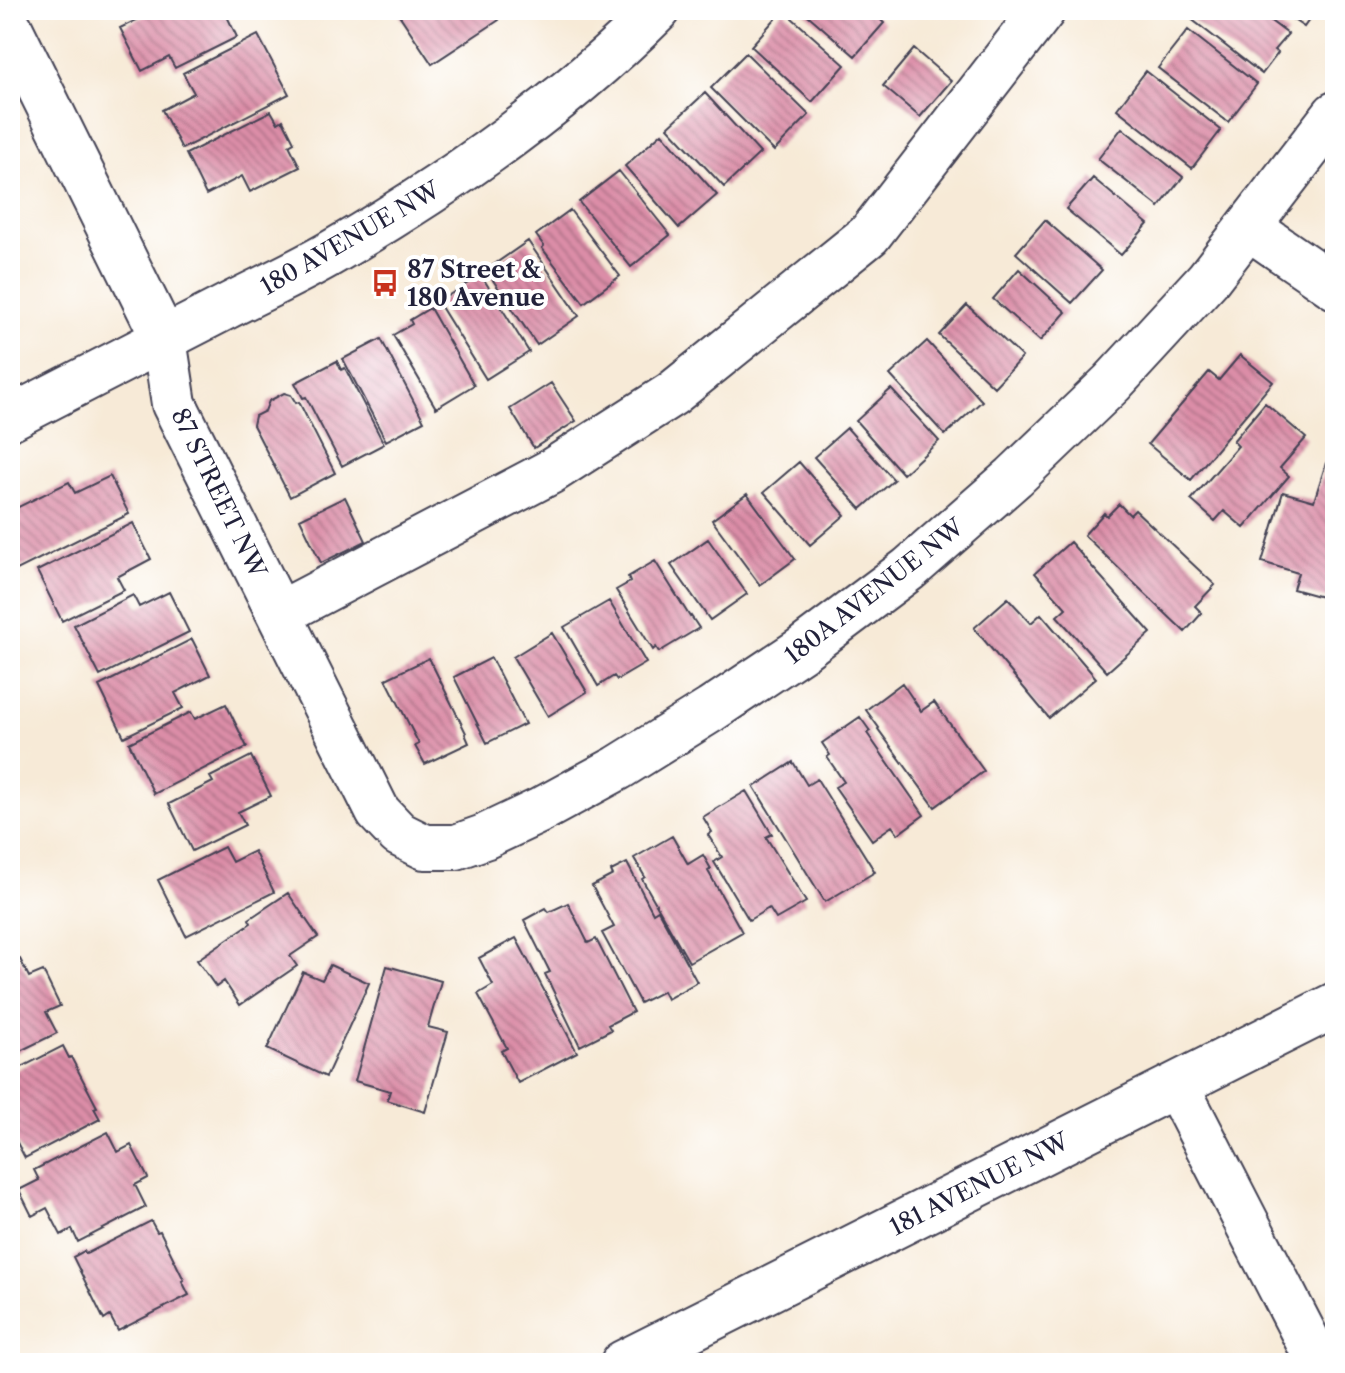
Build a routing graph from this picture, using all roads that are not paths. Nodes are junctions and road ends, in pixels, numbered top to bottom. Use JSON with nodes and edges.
{"nodes":[{"id":1,"x":658,"y":10,"type":"edge"},
{"id":2,"x":1043,"y":10,"type":"edge"},
{"id":3,"x":10,"y":28,"type":"edge"},
{"id":4,"x":1335,"y":114,"type":"edge"},
{"id":5,"x":1248,"y":227,"type":"junction"},
{"id":6,"x":1335,"y":287,"type":"edge"},
{"id":7,"x":164,"y":339,"type":"junction"},
{"id":8,"x":10,"y":418,"type":"edge"},
{"id":9,"x":279,"y":614,"type":"junction"},
{"id":10,"x":425,"y":847,"type":"joint"},
{"id":11,"x":1335,"y":1005,"type":"edge"},
{"id":12,"x":1176,"y":1085,"type":"junction"},
{"id":13,"x":623,"y":1363,"type":"edge"},
{"id":14,"x":1319,"y":1363,"type":"edge"}],
"edges":[{"from":1,"to":7,"type":"street","name":"180 AVENUE NW"},
{"from":2,"to":9,"type":"street"},
{"from":3,"to":7,"type":"street","name":"87 STREET NW"},
{"from":4,"to":5,"type":"street","name":"180A AVENUE NW"},
{"from":5,"to":6,"type":"street"},
{"from":5,"to":10,"type":"street","name":"180A AVENUE NW"},
{"from":7,"to":8,"type":"street","name":"180 AVENUE NW"},
{"from":7,"to":9,"type":"street","name":"87 STREET NW"},
{"from":9,"to":10,"type":"street","name":"87 STREET NW"},
{"from":11,"to":12,"type":"street","name":"181 AVENUE NW"},
{"from":12,"to":13,"type":"street","name":"181 AVENUE NW"},
{"from":12,"to":14,"type":"street"}]}
